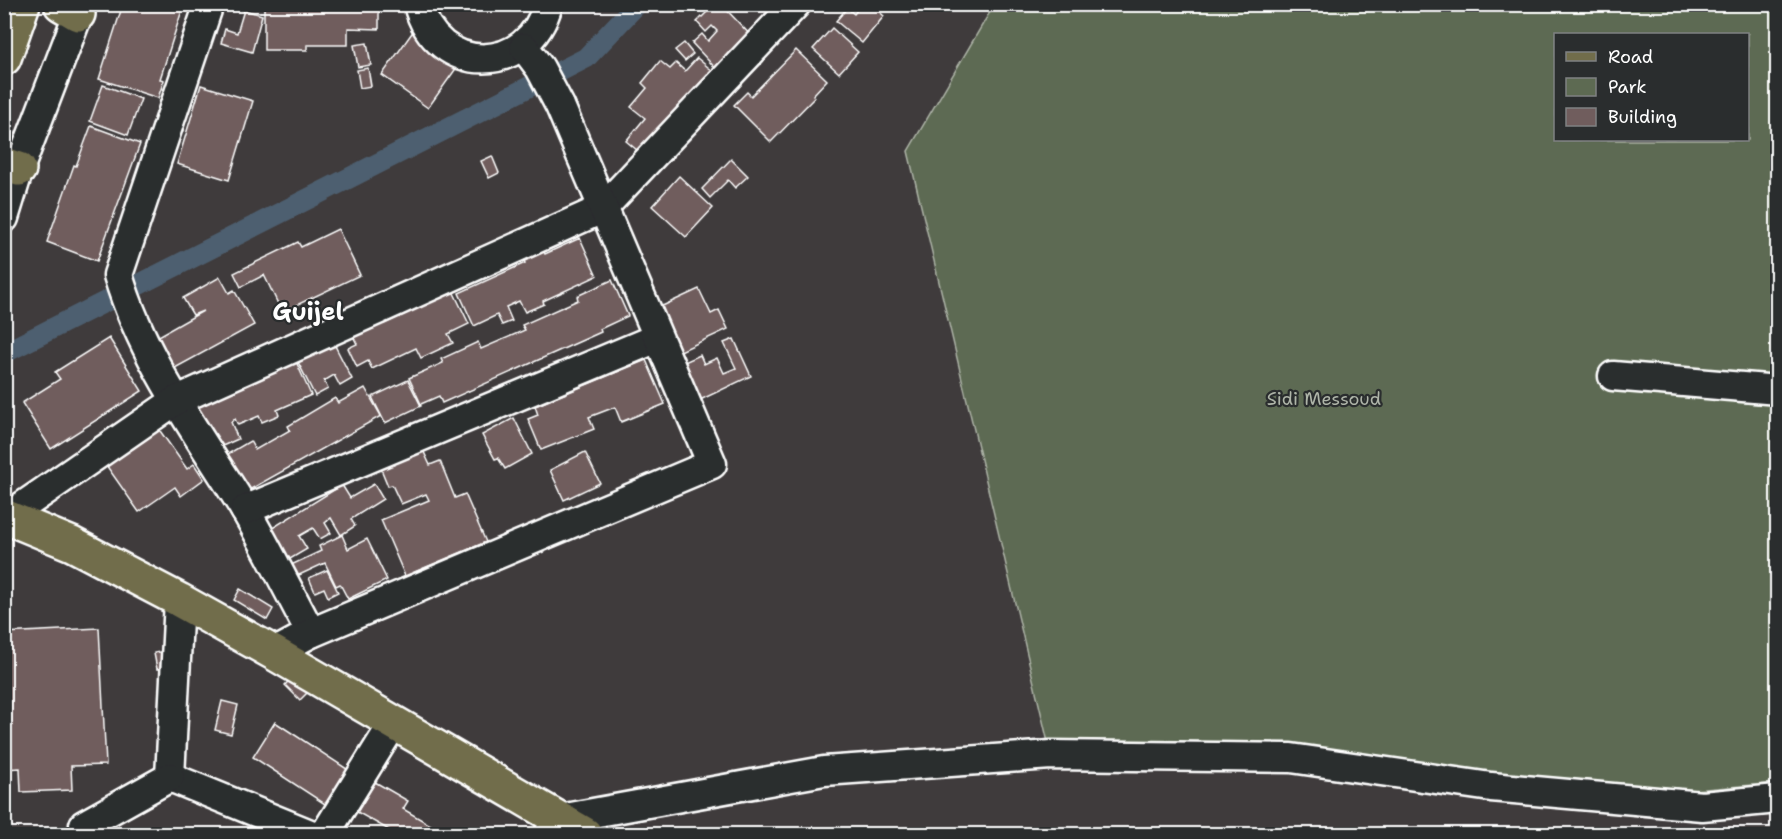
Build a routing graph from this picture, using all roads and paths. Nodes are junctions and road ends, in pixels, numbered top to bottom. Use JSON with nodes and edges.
{"nodes":[{"id":1,"x":23,"y":4,"type":"edge"},
{"id":2,"x":209,"y":4,"type":"edge"},
{"id":3,"x":418,"y":4,"type":"edge"},
{"id":4,"x":548,"y":4,"type":"edge"},
{"id":5,"x":796,"y":4,"type":"edge"},
{"id":6,"x":74,"y":8,"type":"edge"},
{"id":7,"x":532,"y":57,"type":"junction"},
{"id":8,"x":4,"y":58,"type":"edge"},
{"id":9,"x":12,"y":167,"type":"edge"},
{"id":10,"x":602,"y":209,"type":"junction"},
{"id":11,"x":4,"y":218,"type":"edge"},
{"id":12,"x":657,"y":338,"type":"junction"},
{"id":13,"x":1613,"y":376,"type":"dead end"},
{"id":14,"x":1778,"y":390,"type":"edge"},
{"id":15,"x":175,"y":400,"type":"junction"},
{"id":16,"x":245,"y":510,"type":"junction"},
{"id":17,"x":6,"y":517,"type":"edge"},
{"id":18,"x":179,"y":600,"type":"junction"},
{"id":19,"x":311,"y":633,"type":"junction"},
{"id":20,"x":274,"y":652,"type":"junction"},
{"id":21,"x":393,"y":724,"type":"junction"},
{"id":22,"x":170,"y":777,"type":"junction"},
{"id":23,"x":1778,"y":799,"type":"edge"},
{"id":24,"x":84,"y":825,"type":"dead end"},
{"id":25,"x":565,"y":829,"type":"edge"},
{"id":26,"x":310,"y":834,"type":"edge"},
{"id":27,"x":325,"y":834,"type":"edge"}],
"edges":[{"from":1,"to":8,"type":"main road"},
{"from":2,"to":15,"type":"street"},
{"from":3,"to":7,"type":"street"},
{"from":4,"to":7,"type":"street"},
{"from":5,"to":10,"type":"street"},
{"from":6,"to":9,"type":"street"},
{"from":7,"to":10,"type":"street"},
{"from":9,"to":11,"type":"street"},
{"from":10,"to":12,"type":"street"},
{"from":10,"to":15,"type":"street"},
{"from":12,"to":16,"type":"street"},
{"from":12,"to":19,"type":"street"},
{"from":13,"to":14,"type":"street"},
{"from":15,"to":16,"type":"street"},
{"from":15,"to":17,"type":"street"},
{"from":16,"to":19,"type":"street"},
{"from":17,"to":18,"type":"main road"},
{"from":18,"to":20,"type":"main road"},
{"from":18,"to":22,"type":"street"},
{"from":19,"to":20,"type":"street"},
{"from":20,"to":21,"type":"main road"},
{"from":21,"to":25,"type":"main road"},
{"from":21,"to":27,"type":"street"},
{"from":22,"to":24,"type":"street"},
{"from":22,"to":26,"type":"street"},
{"from":23,"to":25,"type":"street"}]}
